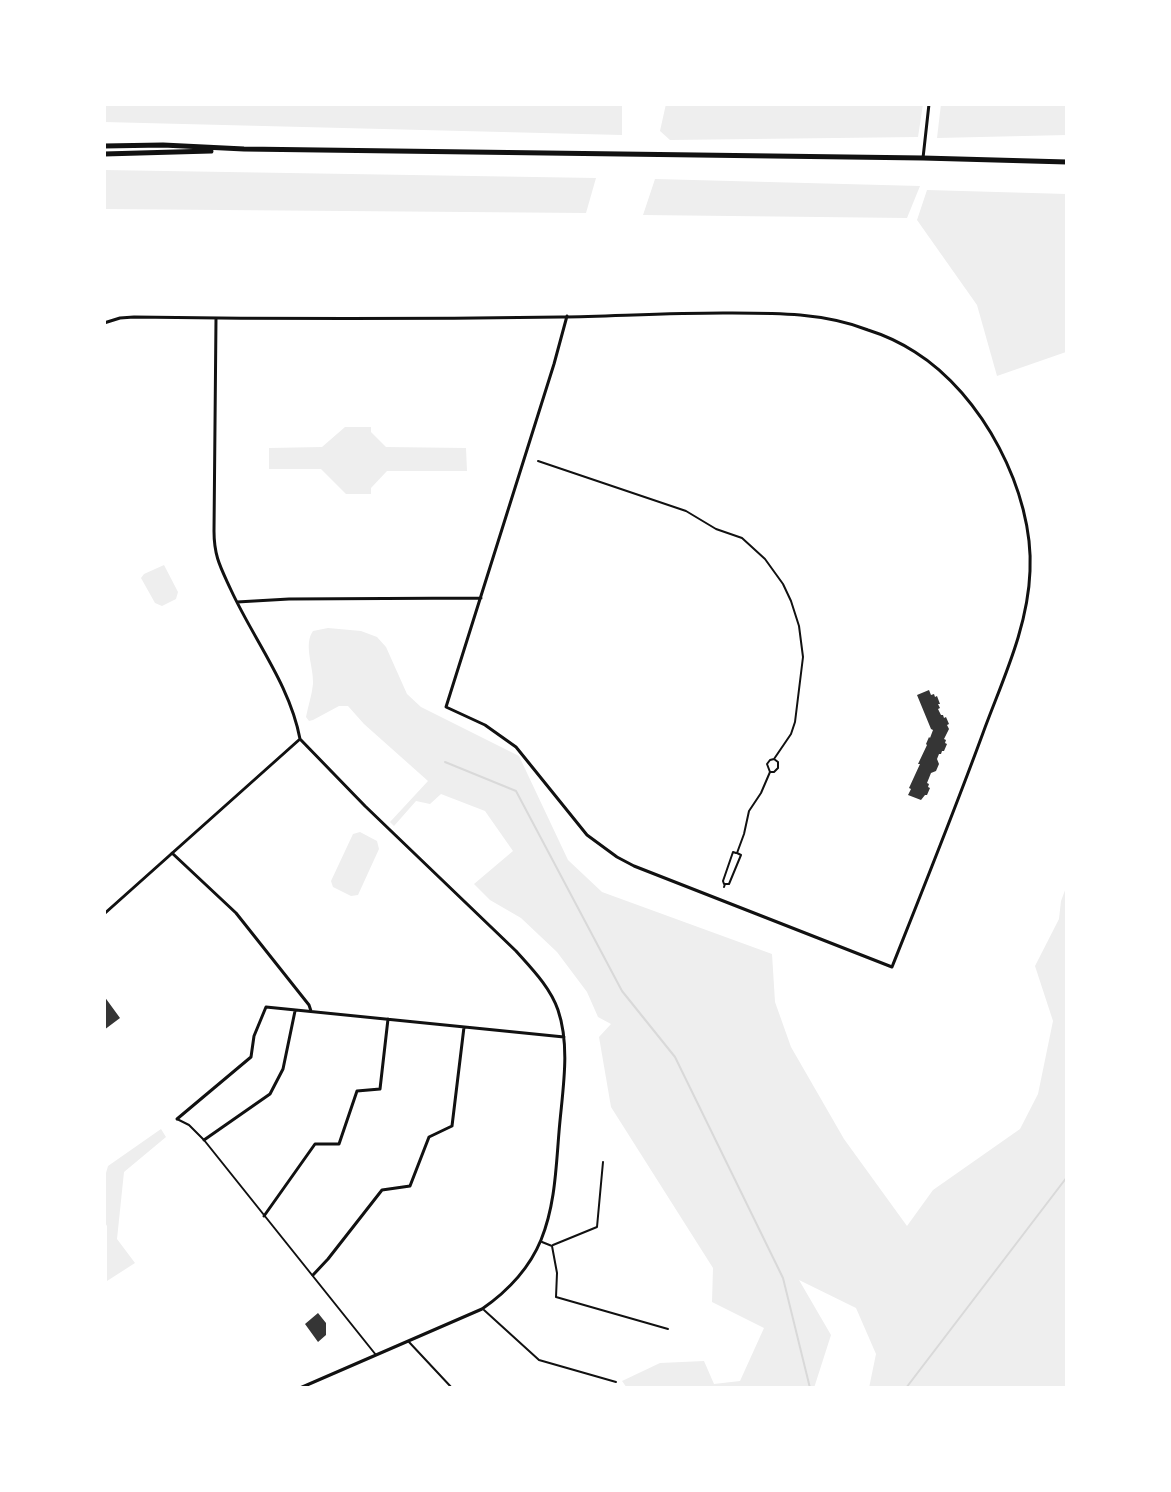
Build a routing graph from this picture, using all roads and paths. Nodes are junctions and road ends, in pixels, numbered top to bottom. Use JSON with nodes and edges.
{"nodes":[{"id":1,"x":929,"y":104,"type":"edge"},
{"id":2,"x":104,"y":146,"type":"edge"},
{"id":3,"x":244,"y":149,"type":"junction"},
{"id":4,"x":104,"y":154,"type":"edge"},
{"id":5,"x":923,"y":158,"type":"junction"},
{"id":6,"x":1067,"y":162,"type":"edge"},
{"id":7,"x":567,"y":316,"type":"junction"},
{"id":8,"x":216,"y":318,"type":"junction"},
{"id":9,"x":104,"y":323,"type":"edge"},
{"id":10,"x":538,"y":461,"type":"dead end"},
{"id":11,"x":481,"y":598,"type":"junction"},
{"id":12,"x":237,"y":602,"type":"junction"},
{"id":13,"x":300,"y":739,"type":"junction"},
{"id":14,"x":774,"y":759,"type":"junction"},
{"id":15,"x":770,"y":772,"type":"junction"},
{"id":16,"x":172,"y":853,"type":"junction"},
{"id":17,"x":737,"y":853,"type":"junction"},
{"id":18,"x":104,"y":914,"type":"edge"},
{"id":19,"x":295,"y":1010,"type":"junction"},
{"id":20,"x":311,"y":1011,"type":"junction"},
{"id":21,"x":388,"y":1019,"type":"junction"},
{"id":22,"x":464,"y":1027,"type":"junction"},
{"id":23,"x":564,"y":1037,"type":"junction"},
{"id":24,"x":177,"y":1119,"type":"joint"},
{"id":25,"x":204,"y":1140,"type":"junction"},
{"id":26,"x":603,"y":1162,"type":"dead end"},
{"id":27,"x":264,"y":1216,"type":"junction"},
{"id":28,"x":540,"y":1242,"type":"junction"},
{"id":29,"x":552,"y":1246,"type":"junction"},
{"id":30,"x":313,"y":1275,"type":"junction"},
{"id":31,"x":482,"y":1309,"type":"junction"},
{"id":32,"x":668,"y":1329,"type":"dead end"},
{"id":33,"x":409,"y":1342,"type":"junction"},
{"id":34,"x":377,"y":1355,"type":"junction"},
{"id":35,"x":616,"y":1382,"type":"dead end"},
{"id":36,"x":300,"y":1388,"type":"edge"},
{"id":37,"x":452,"y":1388,"type":"edge"}],
"edges":[{"from":1,"to":5,"type":"street"},
{"from":2,"to":3,"type":"main road"},
{"from":3,"to":4,"type":"main road"},
{"from":3,"to":5,"type":"main road"},
{"from":5,"to":6,"type":"main road"},
{"from":7,"to":8,"type":"street"},
{"from":7,"to":11,"type":"street"},
{"from":7,"to":11,"type":"street"},
{"from":8,"to":9,"type":"street"},
{"from":8,"to":12,"type":"street"},
{"from":10,"to":14,"type":"path"},
{"from":11,"to":12,"type":"street"},
{"from":12,"to":13,"type":"street"},
{"from":13,"to":16,"type":"street"},
{"from":13,"to":23,"type":"street"},
{"from":14,"to":15,"type":"path"},
{"from":14,"to":15,"type":"path"},
{"from":15,"to":17,"type":"path"},
{"from":16,"to":18,"type":"street"},
{"from":16,"to":20,"type":"street"},
{"from":17,"to":17,"type":"path"},
{"from":19,"to":20,"type":"street"},
{"from":19,"to":24,"type":"street"},
{"from":19,"to":25,"type":"street"},
{"from":20,"to":21,"type":"street"},
{"from":21,"to":22,"type":"street"},
{"from":21,"to":27,"type":"street"},
{"from":22,"to":23,"type":"street"},
{"from":22,"to":30,"type":"street"},
{"from":23,"to":28,"type":"street"},
{"from":24,"to":25,"type":"lane"},
{"from":25,"to":27,"type":"lane"},
{"from":26,"to":29,"type":"lane"},
{"from":27,"to":30,"type":"lane"},
{"from":28,"to":29,"type":"lane"},
{"from":28,"to":31,"type":"street"},
{"from":29,"to":32,"type":"lane"},
{"from":30,"to":34,"type":"lane"},
{"from":31,"to":33,"type":"street"},
{"from":31,"to":35,"type":"lane"},
{"from":33,"to":34,"type":"street"},
{"from":33,"to":37,"type":"lane"},
{"from":34,"to":36,"type":"street"}]}
